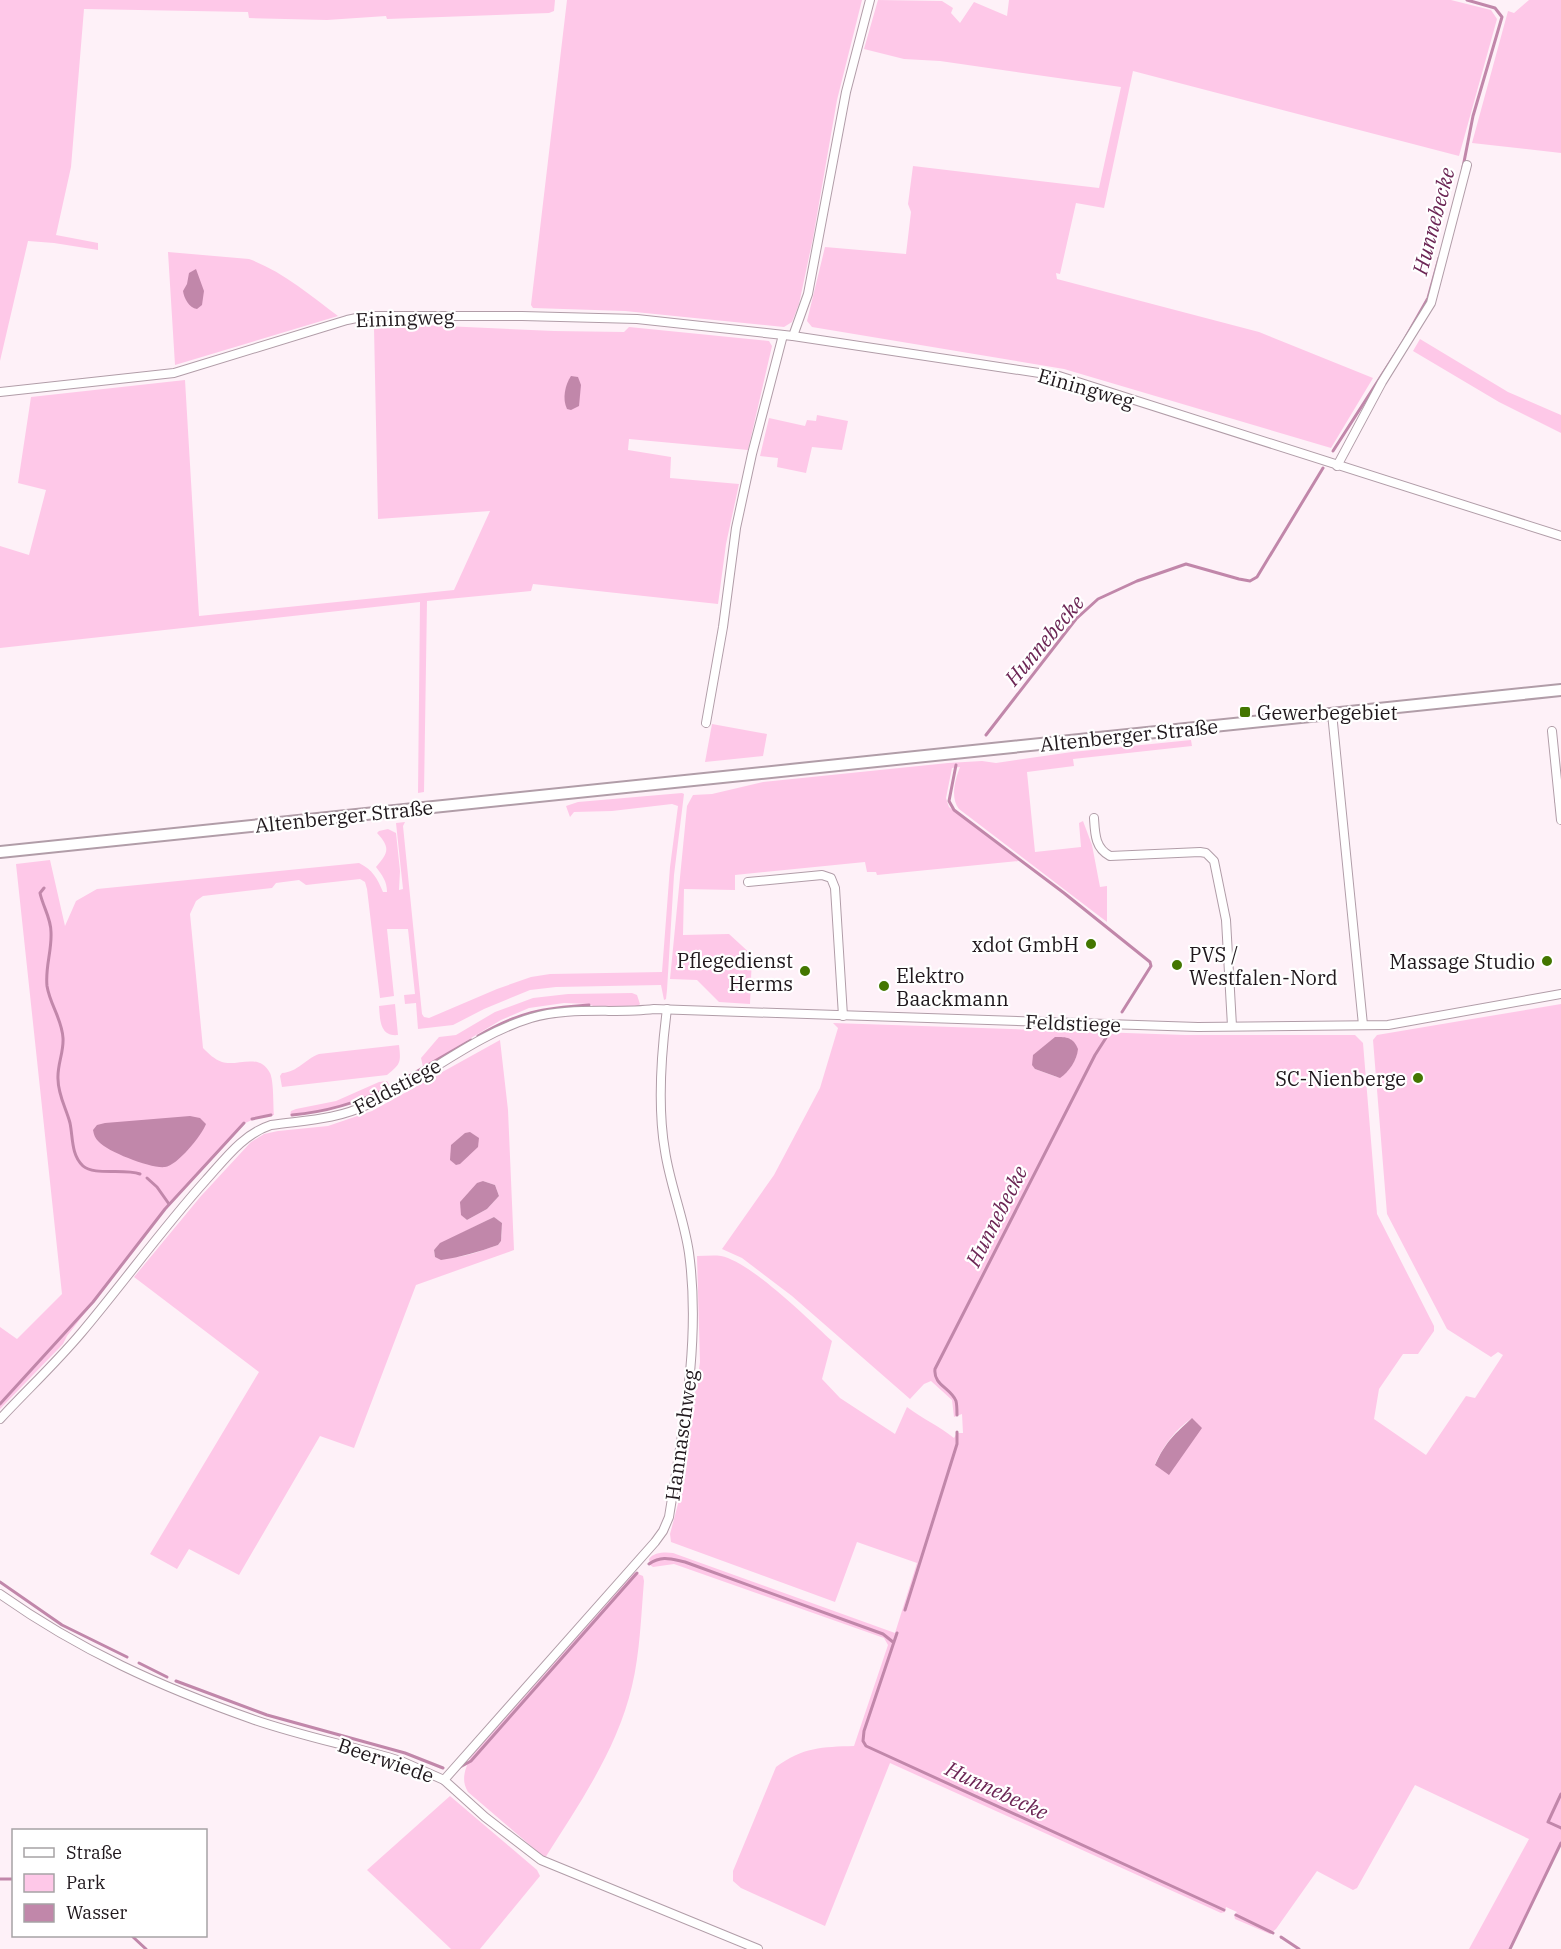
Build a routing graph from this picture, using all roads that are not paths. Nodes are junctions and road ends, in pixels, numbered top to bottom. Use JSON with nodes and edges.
{"nodes":[{"id":1,"x":870,"y":0,"type":"edge"},
{"id":2,"x":1467,"y":165,"type":"dead end"},
{"id":3,"x":783,"y":335,"type":"junction"},
{"id":4,"x":793,"y":336,"type":"junction"},
{"id":5,"x":0,"y":392,"type":"edge"},
{"id":6,"x":1337,"y":466,"type":"junction"},
{"id":7,"x":1561,"y":536,"type":"edge"},
{"id":8,"x":1561,"y":690,"type":"edge"},
{"id":9,"x":1332,"y":713,"type":"junction"},
{"id":10,"x":706,"y":723,"type":"dead end"},
{"id":11,"x":1552,"y":731,"type":"dead end"},
{"id":12,"x":1560,"y":800,"type":"edge"},
{"id":13,"x":1094,"y":818,"type":"dead end"},
{"id":14,"x":1561,"y":820,"type":"edge"},
{"id":15,"x":0,"y":852,"type":"edge"},
{"id":16,"x":748,"y":882,"type":"dead end"},
{"id":17,"x":1561,"y":994,"type":"edge"},
{"id":18,"x":667,"y":1009,"type":"junction"},
{"id":19,"x":843,"y":1016,"type":"junction"},
{"id":20,"x":1363,"y":1025,"type":"junction"},
{"id":21,"x":1232,"y":1026,"type":"junction"},
{"id":22,"x":0,"y":1419,"type":"edge"},
{"id":23,"x":0,"y":1594,"type":"edge"},
{"id":24,"x":444,"y":1780,"type":"junction"},
{"id":25,"x":758,"y":1949,"type":"edge"}],
"edges":[{"from":1,"to":4,"type":"street"},
{"from":2,"to":6,"type":"street"},
{"from":3,"to":4,"type":"street","name":"Einingweg"},
{"from":3,"to":5,"type":"street","name":"Einingweg"},
{"from":3,"to":10,"type":"street"},
{"from":4,"to":6,"type":"street","name":"Einingweg"},
{"from":6,"to":7,"type":"street","name":"Einingweg"},
{"from":8,"to":9,"type":"main road","name":"Altenberger Straße"},
{"from":9,"to":15,"type":"main road","name":"Altenberger Straße"},
{"from":9,"to":20,"type":"street"},
{"from":11,"to":12,"type":"street"},
{"from":12,"to":14,"type":"street"},
{"from":13,"to":21,"type":"street"},
{"from":16,"to":19,"type":"street"},
{"from":17,"to":20,"type":"street","name":"Feldstiege"},
{"from":18,"to":19,"type":"street","name":"Feldstiege"},
{"from":18,"to":22,"type":"street","name":"Feldstiege"},
{"from":18,"to":24,"type":"street","name":"Hannaschweg"},
{"from":19,"to":21,"type":"street","name":"Feldstiege"},
{"from":20,"to":21,"type":"street","name":"Feldstiege"},
{"from":23,"to":24,"type":"street","name":"Beerwiede"},
{"from":24,"to":25,"type":"street","name":"Beerwiede"}]}
